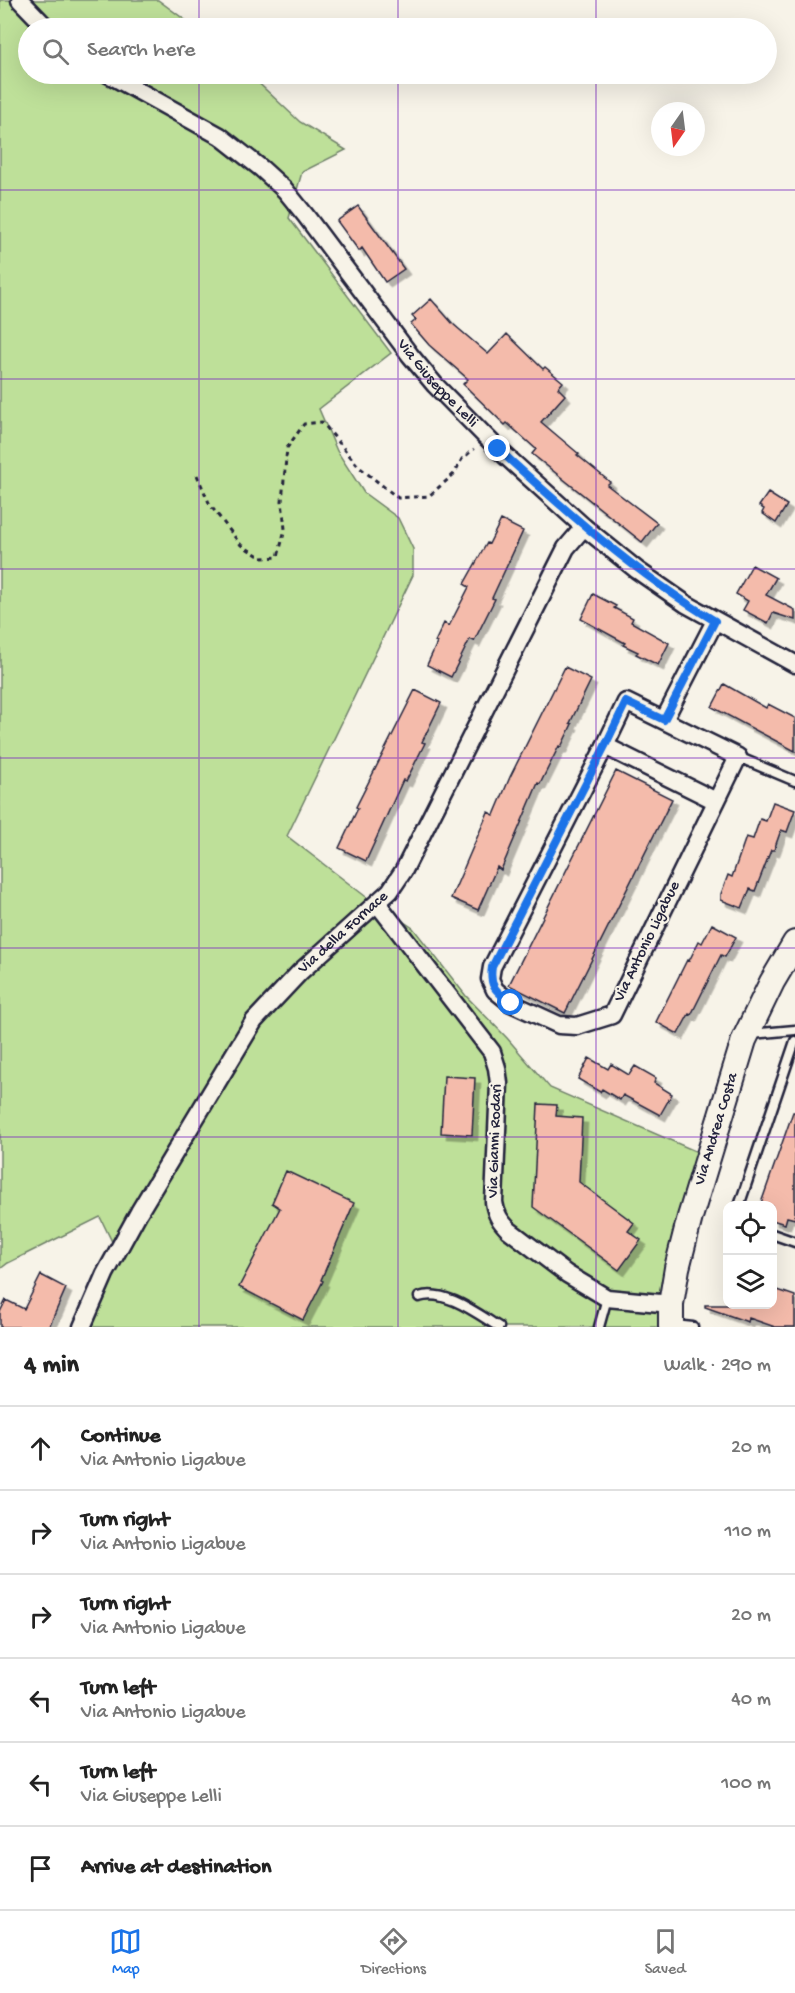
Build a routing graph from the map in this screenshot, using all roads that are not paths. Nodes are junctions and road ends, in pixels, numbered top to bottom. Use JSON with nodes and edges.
{"nodes":[{"id":1,"x":20,"y":0,"type":"edge"},
{"id":2,"x":37,"y":18,"type":"edge"},
{"id":3,"x":126,"y":84,"type":"edge"},
{"id":4,"x":584,"y":527,"type":"junction"},
{"id":5,"x":715,"y":621,"type":"junction"},
{"id":6,"x":795,"y":664,"type":"edge"},
{"id":7,"x":664,"y":720,"type":"junction"},
{"id":8,"x":605,"y":746,"type":"junction"},
{"id":9,"x":738,"y":757,"type":"junction"},
{"id":10,"x":795,"y":781,"type":"edge"},
{"id":11,"x":716,"y":801,"type":"junction"},
{"id":12,"x":377,"y":903,"type":"junction"},
{"id":13,"x":795,"y":943,"type":"edge"},
{"id":14,"x":795,"y":1030,"type":"edge"},
{"id":15,"x":747,"y":1034,"type":"junction"},
{"id":16,"x":795,"y":1041,"type":"edge"},
{"id":17,"x":742,"y":1201,"type":"edge"},
{"id":18,"x":777,"y":1236,"type":"edge"},
{"id":19,"x":795,"y":1242,"type":"edge"},
{"id":20,"x":418,"y":1297,"type":"dead end"},
{"id":21,"x":607,"y":1299,"type":"junction"},
{"id":22,"x":677,"y":1321,"type":"edge"},
{"id":23,"x":82,"y":1327,"type":"edge"},
{"id":24,"x":499,"y":1327,"type":"edge"},
{"id":25,"x":599,"y":1327,"type":"edge"}],
"edges":[{"from":1,"to":2,"type":"street"},
{"from":3,"to":4,"type":"street","name":"Via Giuseppe Lelli"},
{"from":4,"to":5,"type":"street","name":"Via Giuseppe Lelli"},
{"from":4,"to":12,"type":"street","name":"Via della Fornace"},
{"from":5,"to":6,"type":"street","name":"Via Giuseppe Lelli"},
{"from":5,"to":7,"type":"street"},
{"from":7,"to":8,"type":"street","name":"Via Antonio Ligabue"},
{"from":7,"to":9,"type":"street","name":"Via Antonio Ligabue"},
{"from":8,"to":11,"type":"street"},
{"from":8,"to":11,"type":"street","name":"Via Antonio Ligabue"},
{"from":9,"to":10,"type":"lane"},
{"from":9,"to":11,"type":"street","name":"Via Antonio Ligabue"},
{"from":12,"to":21,"type":"street","name":"Via Gianni Rodari"},
{"from":12,"to":23,"type":"street","name":"Via della Fornace"},
{"from":13,"to":15,"type":"main road","name":"Via Andrea Costa"},
{"from":14,"to":15,"type":"lane"},
{"from":15,"to":22,"type":"main road","name":"Via Andrea Costa"},
{"from":16,"to":17,"type":"lane"},
{"from":18,"to":19,"type":"lane"},
{"from":20,"to":24,"type":"lane"},
{"from":21,"to":22,"type":"street","name":"Via Gianni Rodari"},
{"from":21,"to":25,"type":"lane"}]}
